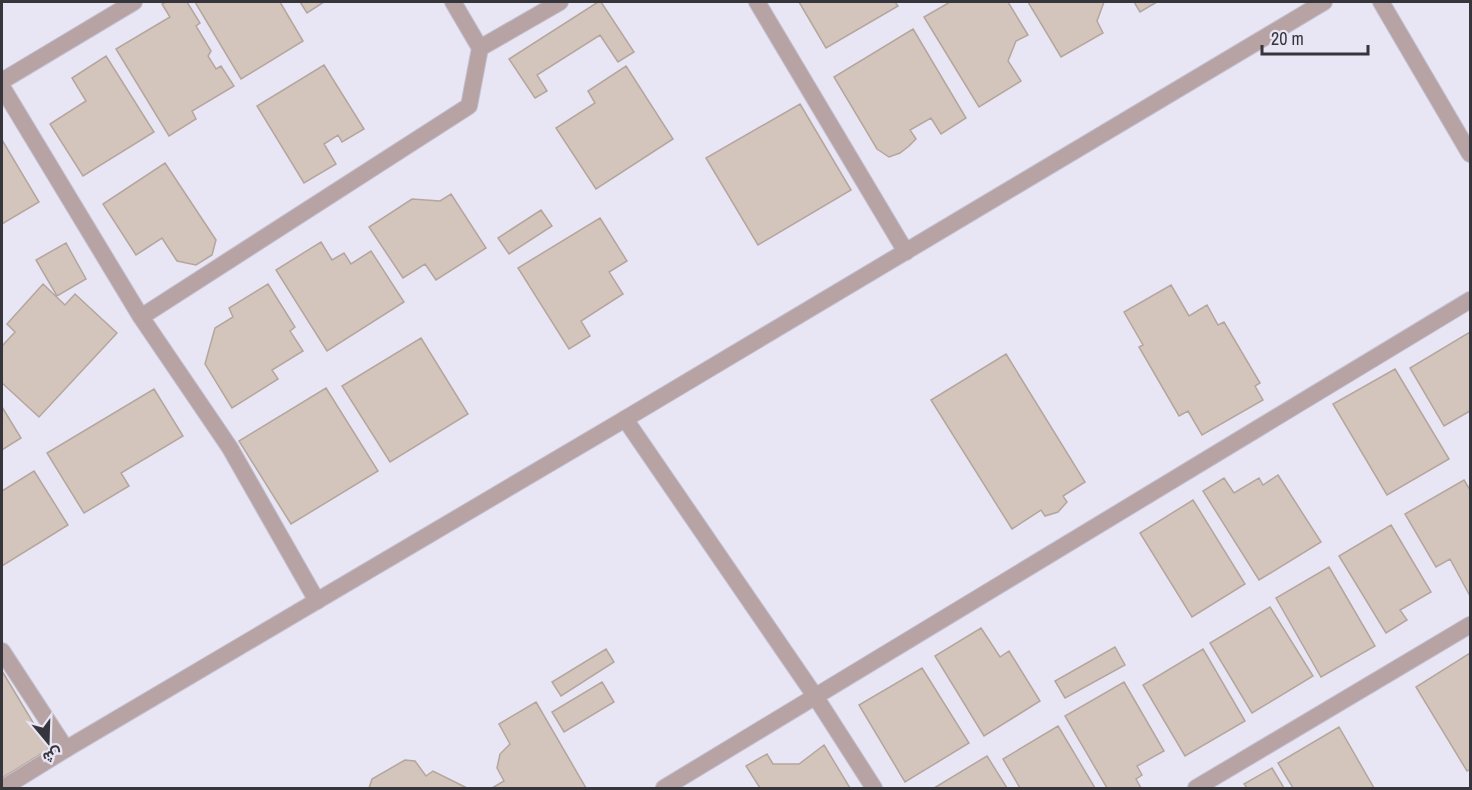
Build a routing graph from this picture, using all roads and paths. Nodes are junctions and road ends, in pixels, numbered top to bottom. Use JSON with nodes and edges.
{"nodes":[{"id":1,"x":134,"y":2,"type":"edge"},
{"id":2,"x":453,"y":2,"type":"edge"},
{"id":3,"x":560,"y":2,"type":"edge"},
{"id":4,"x":757,"y":2,"type":"edge"},
{"id":5,"x":1324,"y":2,"type":"edge"},
{"id":6,"x":1381,"y":2,"type":"edge"},
{"id":7,"x":480,"y":48,"type":"junction"},
{"id":8,"x":2,"y":81,"type":"edge"},
{"id":9,"x":2,"y":87,"type":"edge"},
{"id":10,"x":1470,"y":154,"type":"edge"},
{"id":11,"x":906,"y":252,"type":"junction"},
{"id":12,"x":1470,"y":300,"type":"edge"},
{"id":13,"x":141,"y":317,"type":"junction"},
{"id":14,"x":625,"y":419,"type":"junction"},
{"id":15,"x":317,"y":601,"type":"junction"},
{"id":16,"x":1470,"y":625,"type":"edge"},
{"id":17,"x":2,"y":651,"type":"edge"},
{"id":18,"x":815,"y":696,"type":"junction"},
{"id":19,"x":66,"y":749,"type":"junction"},
{"id":20,"x":3,"y":789,"type":"edge"},
{"id":21,"x":664,"y":789,"type":"edge"},
{"id":22,"x":874,"y":789,"type":"edge"},
{"id":23,"x":1196,"y":789,"type":"edge"}],
"edges":[{"from":1,"to":8,"type":"street"},
{"from":2,"to":7,"type":"street"},
{"from":3,"to":7,"type":"street"},
{"from":4,"to":11,"type":"street"},
{"from":5,"to":11,"type":"street"},
{"from":6,"to":10,"type":"street"},
{"from":7,"to":13,"type":"street"},
{"from":9,"to":13,"type":"street"},
{"from":11,"to":14,"type":"street"},
{"from":12,"to":18,"type":"street"},
{"from":13,"to":15,"type":"street"},
{"from":14,"to":15,"type":"street"},
{"from":14,"to":18,"type":"street"},
{"from":15,"to":19,"type":"street"},
{"from":16,"to":23,"type":"street"},
{"from":17,"to":19,"type":"street"},
{"from":18,"to":21,"type":"street"},
{"from":18,"to":22,"type":"street"},
{"from":19,"to":20,"type":"street"}]}
